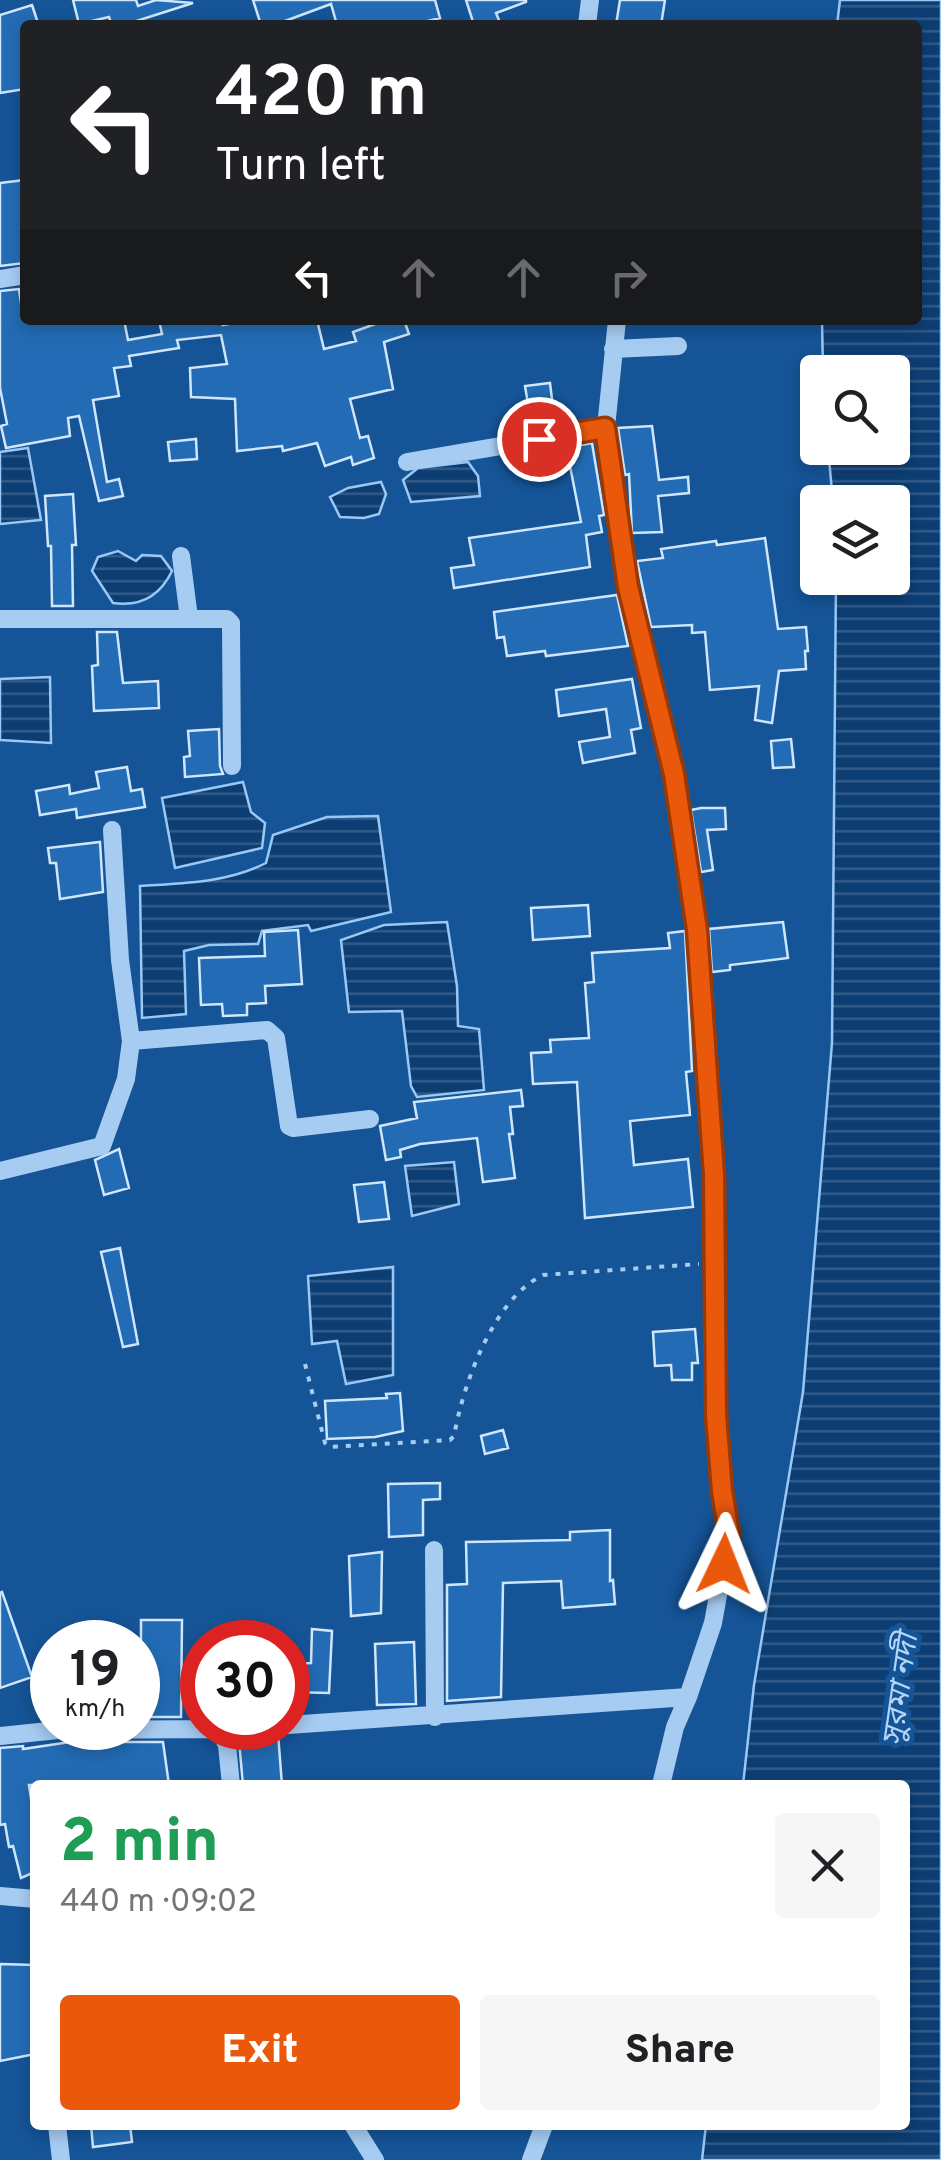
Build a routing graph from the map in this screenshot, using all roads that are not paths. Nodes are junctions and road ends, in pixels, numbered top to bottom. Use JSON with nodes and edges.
{"nodes":[{"id":1,"x":617,"y":325,"type":"edge"},
{"id":2,"x":678,"y":346,"type":"dead end"},
{"id":3,"x":613,"y":349,"type":"junction"},
{"id":4,"x":605,"y":428,"type":"junction"},
{"id":5,"x":408,"y":462,"type":"dead end"},
{"id":6,"x":180,"y":556,"type":"dead end"},
{"id":7,"x":189,"y":618,"type":"junction"},
{"id":8,"x":0,"y":620,"type":"edge"},
{"id":9,"x":232,"y":766,"type":"dead end"},
{"id":10,"x":112,"y":830,"type":"dead end"},
{"id":11,"x":131,"y":1041,"type":"junction"},
{"id":12,"x":370,"y":1119,"type":"dead end"},
{"id":13,"x":0,"y":1172,"type":"edge"},
{"id":14,"x":434,"y":1550,"type":"dead end"},
{"id":15,"x":688,"y":1697,"type":"junction"},
{"id":16,"x":434,"y":1717,"type":"junction"},
{"id":17,"x":310,"y":1724,"type":"edge"},
{"id":18,"x":180,"y":1729,"type":"edge"},
{"id":19,"x":0,"y":1736,"type":"edge"},
{"id":20,"x":227,"y":1750,"type":"edge"},
{"id":21,"x":230,"y":1780,"type":"edge"},
{"id":22,"x":662,"y":1780,"type":"edge"},
{"id":23,"x":0,"y":1896,"type":"edge"},
{"id":24,"x":30,"y":1899,"type":"edge"},
{"id":25,"x":58,"y":2130,"type":"edge"},
{"id":26,"x":356,"y":2130,"type":"edge"},
{"id":27,"x":542,"y":2130,"type":"edge"},
{"id":28,"x":61,"y":2160,"type":"edge"},
{"id":29,"x":375,"y":2160,"type":"edge"},
{"id":30,"x":530,"y":2160,"type":"edge"}],
"edges":[{"from":1,"to":3,"type":"street"},
{"from":2,"to":3,"type":"street"},
{"from":3,"to":4,"type":"street"},
{"from":4,"to":5,"type":"street"},
{"from":4,"to":15,"type":"street"},
{"from":6,"to":7,"type":"street"},
{"from":7,"to":8,"type":"street"},
{"from":7,"to":9,"type":"street"},
{"from":10,"to":11,"type":"street"},
{"from":11,"to":12,"type":"street"},
{"from":11,"to":13,"type":"street"},
{"from":14,"to":16,"type":"street"},
{"from":15,"to":16,"type":"street"},
{"from":15,"to":22,"type":"street"},
{"from":16,"to":17,"type":"street"},
{"from":18,"to":19,"type":"street"},
{"from":20,"to":21,"type":"street"},
{"from":23,"to":24,"type":"street"},
{"from":25,"to":28,"type":"street"},
{"from":26,"to":29,"type":"street"},
{"from":27,"to":30,"type":"street"}]}
